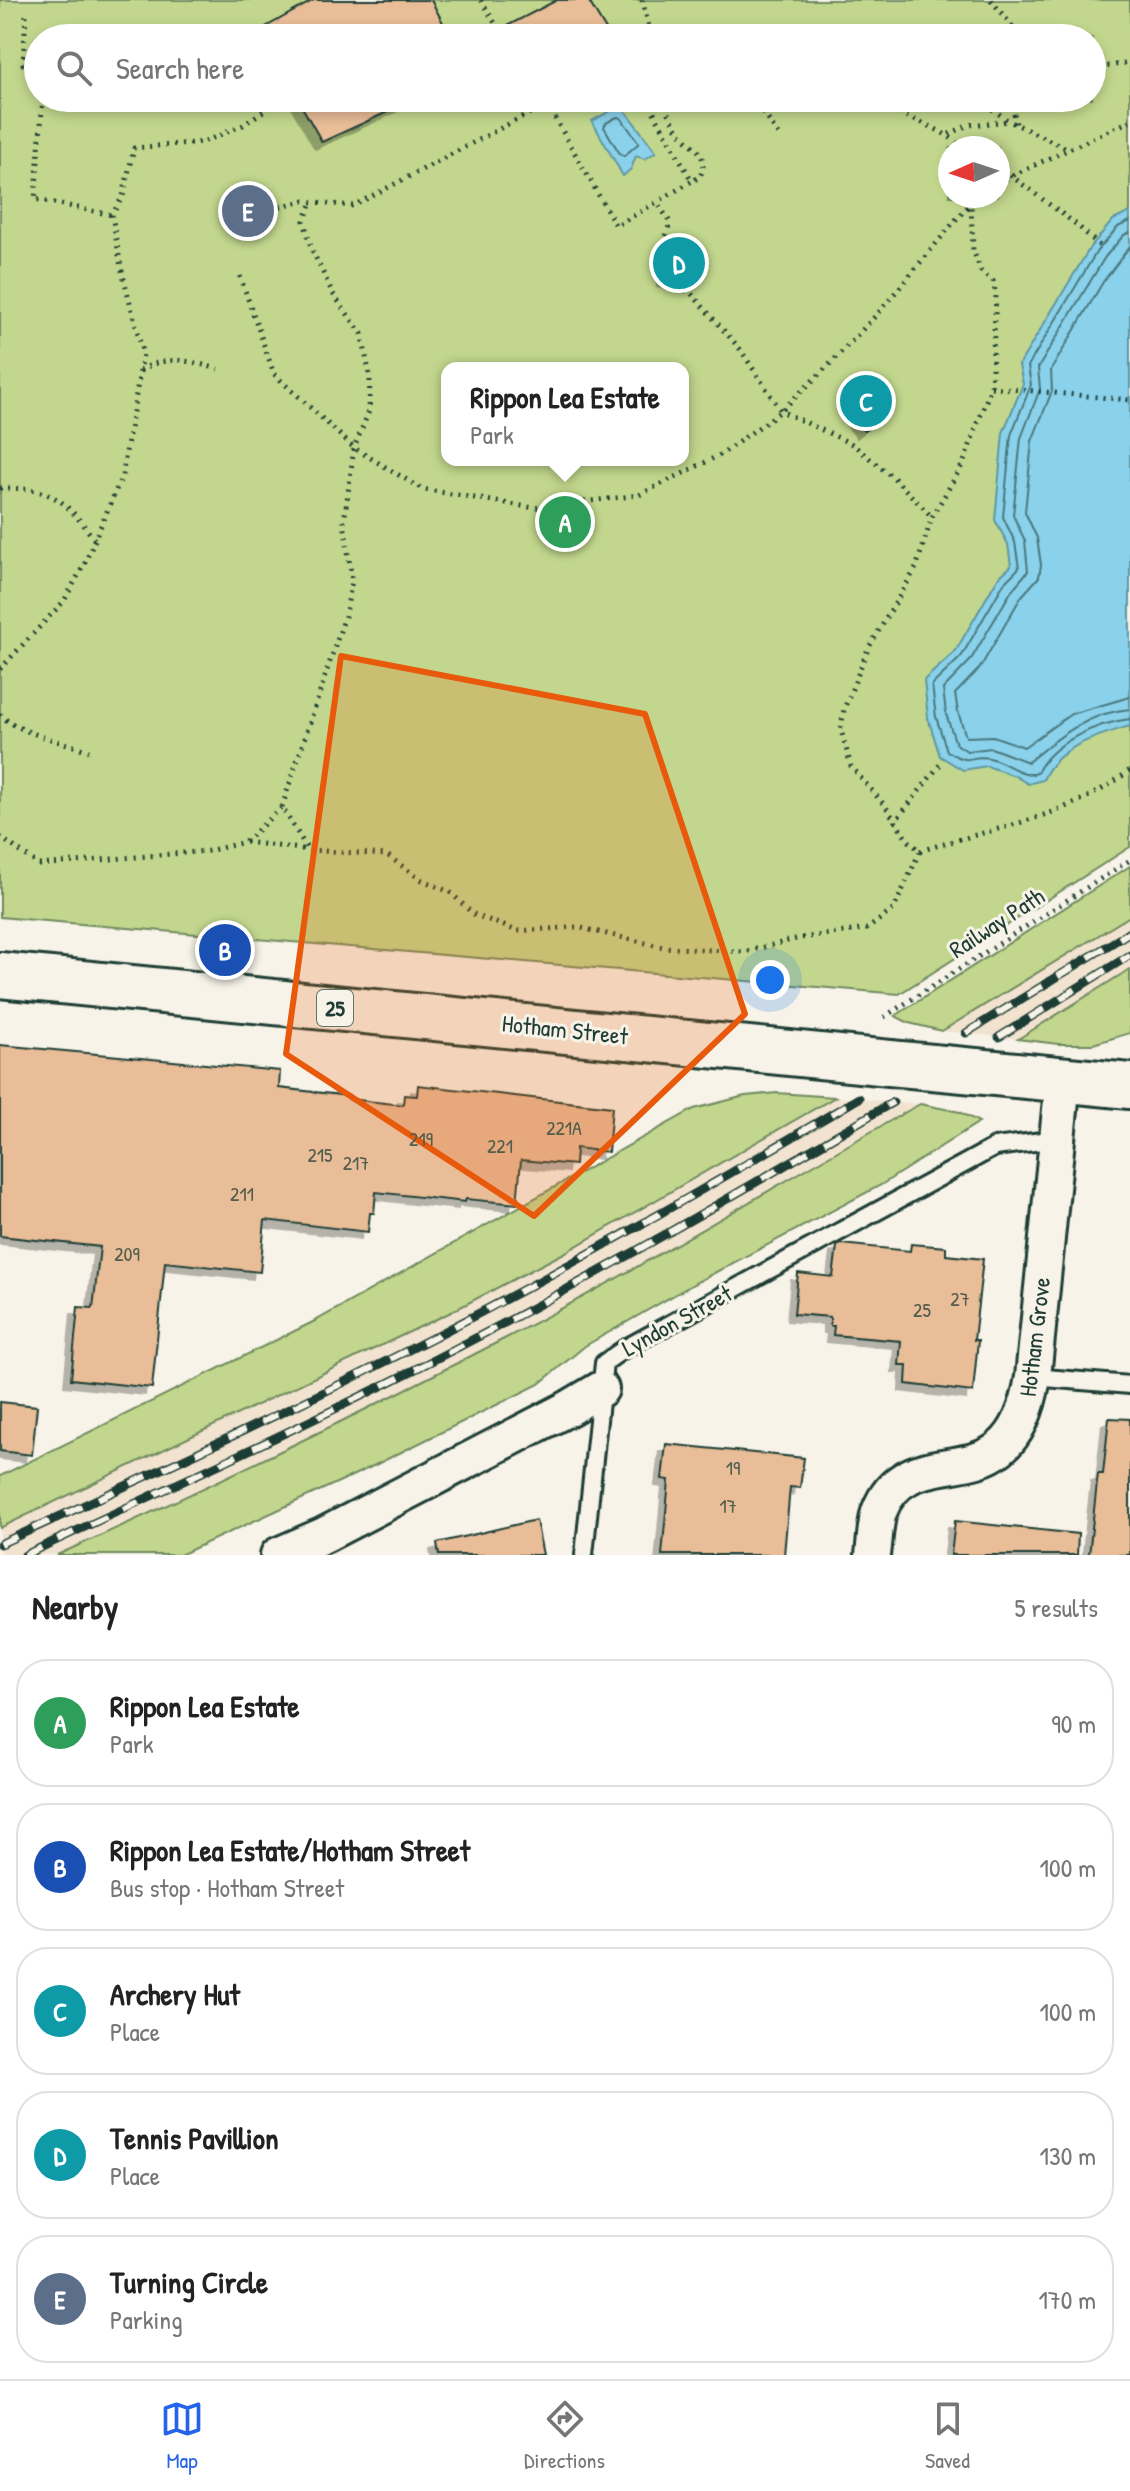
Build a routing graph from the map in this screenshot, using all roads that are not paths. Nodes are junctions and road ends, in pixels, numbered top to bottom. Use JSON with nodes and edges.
{"nodes":[{"id":1,"x":0,"y":975,"type":"edge"},
{"id":2,"x":1063,"y":1080,"type":"junction"},
{"id":3,"x":1130,"y":1086,"type":"edge"},
{"id":4,"x":1057,"y":1139,"type":"junction"},
{"id":5,"x":1033,"y":1377,"type":"junction"},
{"id":6,"x":1130,"y":1385,"type":"edge"},
{"id":7,"x":601,"y":1389,"type":"junction"},
{"id":8,"x":278,"y":1555,"type":"edge"},
{"id":9,"x":584,"y":1555,"type":"edge"},
{"id":10,"x":873,"y":1555,"type":"edge"}],
"edges":[{"from":1,"to":2,"type":"main road","name":"Hotham Street","number":"25","bridge":true},
{"from":2,"to":3,"type":"main road","name":"Hotham Street","number":"25"},
{"from":2,"to":4,"type":"street","name":"Hotham Grove"},
{"from":4,"to":5,"type":"street","name":"Hotham Grove"},
{"from":4,"to":7,"type":"lane","name":"Lyndon Street"},
{"from":5,"to":6,"type":"lane"},
{"from":5,"to":10,"type":"street","name":"Hotham Grove"},
{"from":7,"to":8,"type":"street"},
{"from":7,"to":9,"type":"lane"}]}
